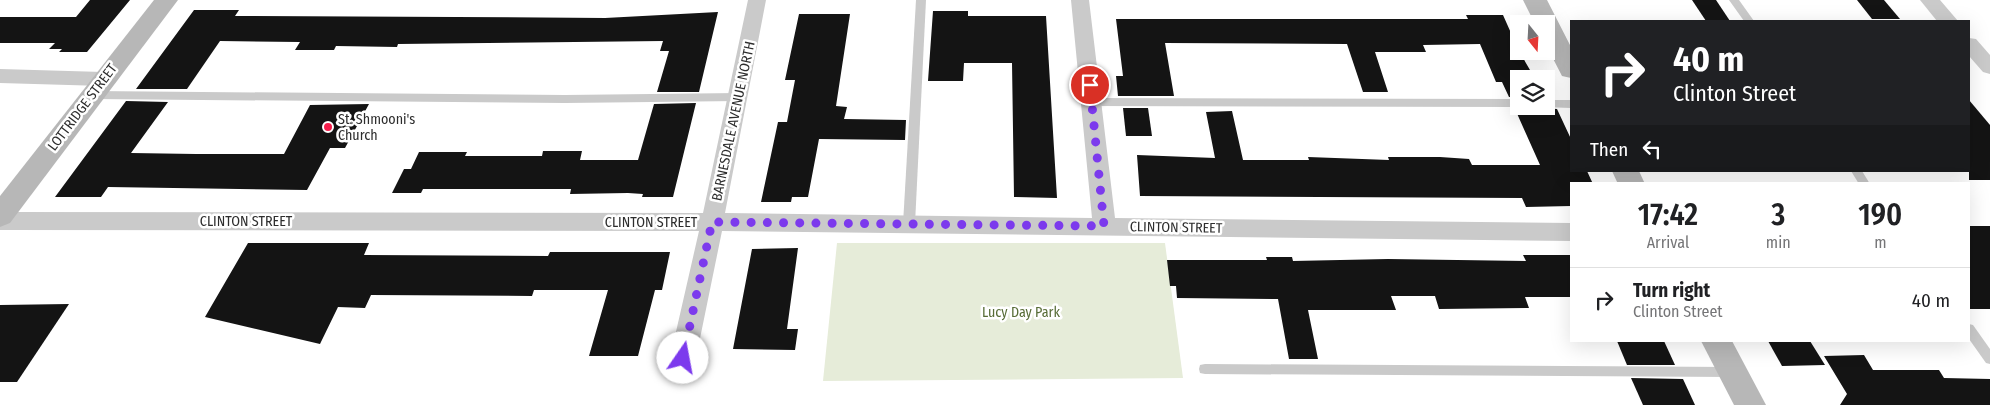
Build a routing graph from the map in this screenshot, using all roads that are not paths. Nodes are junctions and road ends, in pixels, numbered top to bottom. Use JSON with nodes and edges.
{"nodes":[{"id":1,"x":166,"y":0,"type":"edge"},
{"id":2,"x":757,"y":0,"type":"edge"},
{"id":3,"x":922,"y":0,"type":"edge"},
{"id":4,"x":1080,"y":0,"type":"edge"},
{"id":5,"x":1536,"y":0,"type":"edge"},
{"id":6,"x":1734,"y":0,"type":"edge"},
{"id":7,"x":1929,"y":0,"type":"edge"},
{"id":8,"x":1748,"y":20,"type":"edge"},
{"id":9,"x":1947,"y":20,"type":"edge"},
{"id":10,"x":1970,"y":45,"type":"edge"},
{"id":11,"x":1990,"y":67,"type":"edge"},
{"id":12,"x":1570,"y":68,"type":"edge"},
{"id":13,"x":0,"y":76,"type":"edge"},
{"id":14,"x":97,"y":87,"type":"junction"},
{"id":15,"x":739,"y":97,"type":"junction"},
{"id":16,"x":1092,"y":102,"type":"junction"},
{"id":17,"x":1510,"y":103,"type":"edge"},
{"id":18,"x":1555,"y":104,"type":"edge"},
{"id":19,"x":1570,"y":104,"type":"edge"},
{"id":20,"x":0,"y":216,"type":"edge"},
{"id":21,"x":0,"y":221,"type":"edge"},
{"id":22,"x":712,"y":222,"type":"junction"},
{"id":23,"x":909,"y":224,"type":"junction"},
{"id":24,"x":1104,"y":226,"type":"junction"},
{"id":25,"x":1570,"y":232,"type":"edge"},
{"id":26,"x":1970,"y":330,"type":"edge"},
{"id":27,"x":1717,"y":342,"type":"edge"},
{"id":28,"x":683,"y":358,"type":"dead end"},
{"id":29,"x":1990,"y":359,"type":"edge"},
{"id":30,"x":1205,"y":369,"type":"dead end"},
{"id":31,"x":1733,"y":372,"type":"junction"},
{"id":32,"x":1750,"y":405,"type":"edge"}],
"edges":[{"from":1,"to":14,"type":"street","name":"LOTTRIDGE STREET"},
{"from":2,"to":15,"type":"street","name":"BARNESDALE AVENUE NORTH"},
{"from":3,"to":23,"type":"lane"},
{"from":4,"to":16,"type":"street"},
{"from":5,"to":12,"type":"street"},
{"from":6,"to":8,"type":"lane"},
{"from":7,"to":9,"type":"street"},
{"from":10,"to":11,"type":"street"},
{"from":13,"to":14,"type":"street"},
{"from":14,"to":15,"type":"lane"},
{"from":14,"to":20,"type":"street","name":"LOTTRIDGE STREET"},
{"from":15,"to":22,"type":"street","name":"BARNESDALE AVENUE NORTH"},
{"from":16,"to":17,"type":"lane"},
{"from":16,"to":24,"type":"street"},
{"from":18,"to":19,"type":"lane"},
{"from":21,"to":22,"type":"street","name":"CLINTON STREET"},
{"from":22,"to":23,"type":"street","name":"CLINTON STREET"},
{"from":22,"to":28,"type":"street","name":"BARNESDALE AVENUE NORTH"},
{"from":23,"to":24,"type":"street","name":"CLINTON STREET"},
{"from":24,"to":25,"type":"street","name":"CLINTON STREET"},
{"from":26,"to":29,"type":"lane"},
{"from":27,"to":31,"type":"street"},
{"from":30,"to":31,"type":"lane"},
{"from":31,"to":32,"type":"street"}]}
